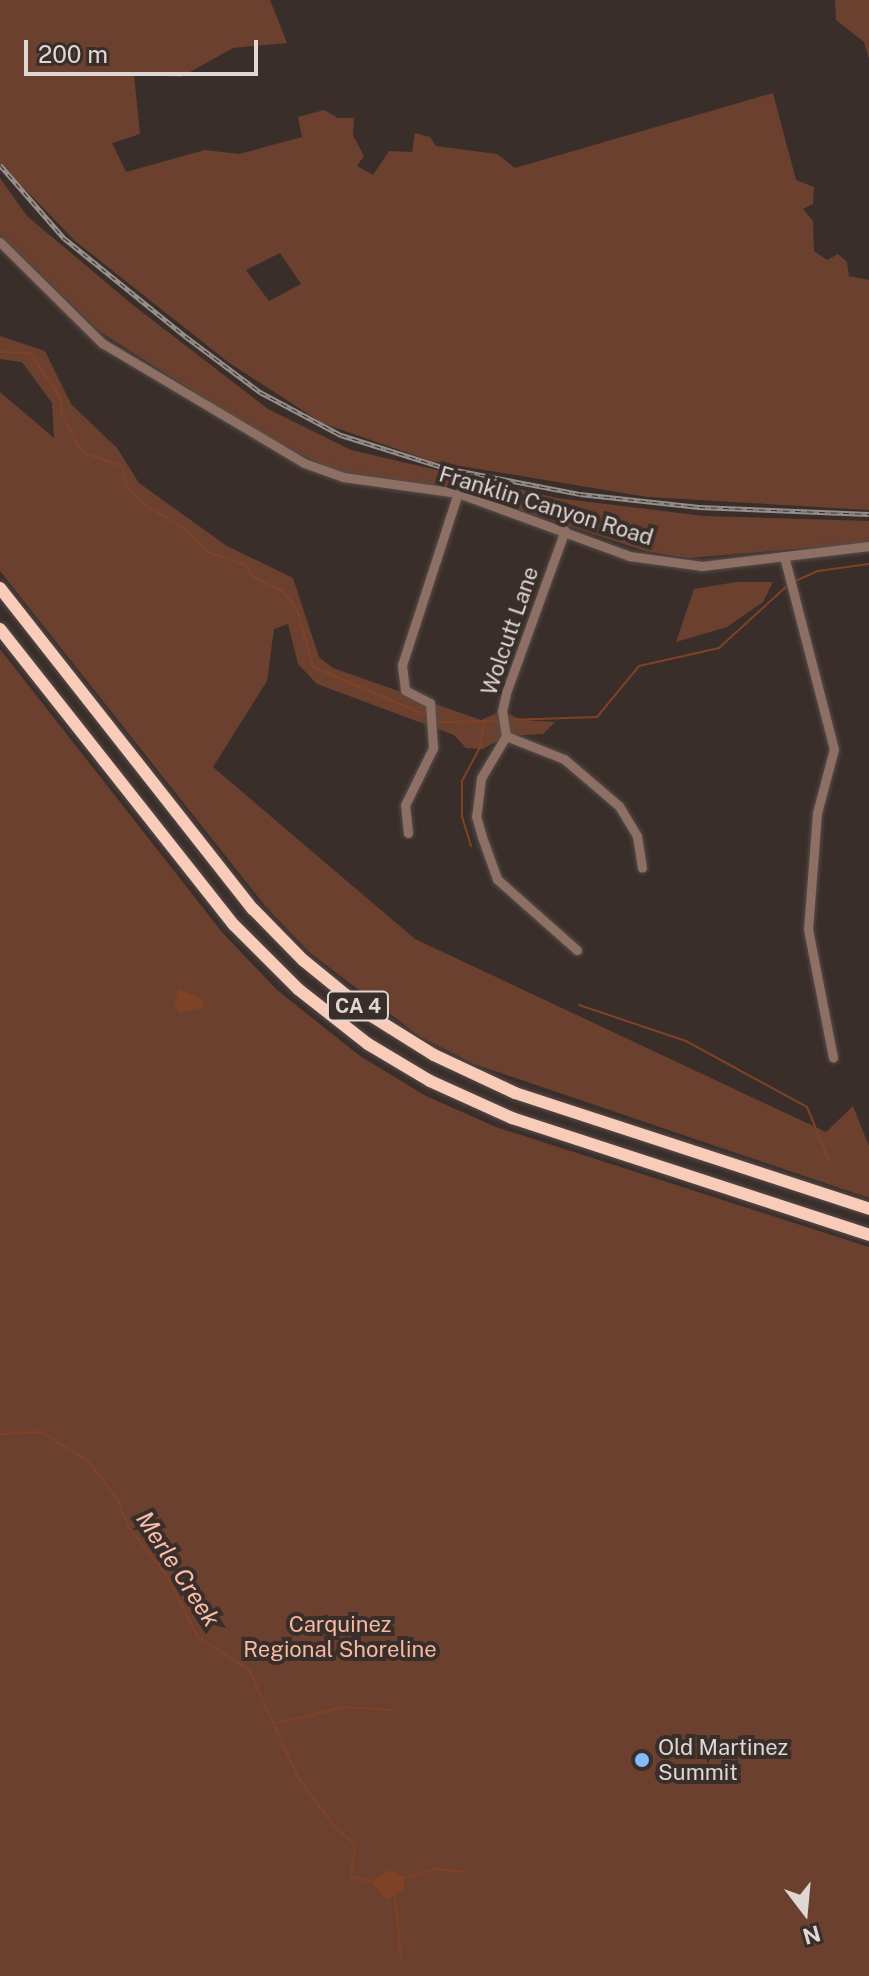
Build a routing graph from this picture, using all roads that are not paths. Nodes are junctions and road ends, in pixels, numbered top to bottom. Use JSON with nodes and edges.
{"nodes":[{"id":1,"x":0,"y":242,"type":"edge"},
{"id":2,"x":458,"y":493,"type":"junction"},
{"id":3,"x":565,"y":530,"type":"junction"},
{"id":4,"x":869,"y":546,"type":"edge"},
{"id":5,"x":784,"y":556,"type":"junction"},
{"id":6,"x":0,"y":588,"type":"edge"},
{"id":7,"x":0,"y":629,"type":"edge"},
{"id":8,"x":506,"y":736,"type":"junction"},
{"id":9,"x":408,"y":833,"type":"dead end"},
{"id":10,"x":642,"y":868,"type":"dead end"},
{"id":11,"x":577,"y":950,"type":"dead end"},
{"id":12,"x":833,"y":1058,"type":"dead end"},
{"id":13,"x":869,"y":1209,"type":"edge"},
{"id":14,"x":869,"y":1235,"type":"edge"}],
"edges":[{"from":1,"to":2,"type":"street","name":"Franklin Canyon Road"},
{"from":2,"to":3,"type":"street","name":"Franklin Canyon Road"},
{"from":2,"to":9,"type":"street"},
{"from":3,"to":5,"type":"street","name":"Franklin Canyon Road"},
{"from":3,"to":8,"type":"street","name":"Wolcutt Lane"},
{"from":4,"to":5,"type":"street","name":"Franklin Canyon Road"},
{"from":5,"to":12,"type":"street"},
{"from":6,"to":13,"type":"highway","number":"CA 4"},
{"from":7,"to":14,"type":"highway","number":"CA 4"},
{"from":8,"to":10,"type":"street"},
{"from":8,"to":11,"type":"street"}]}
